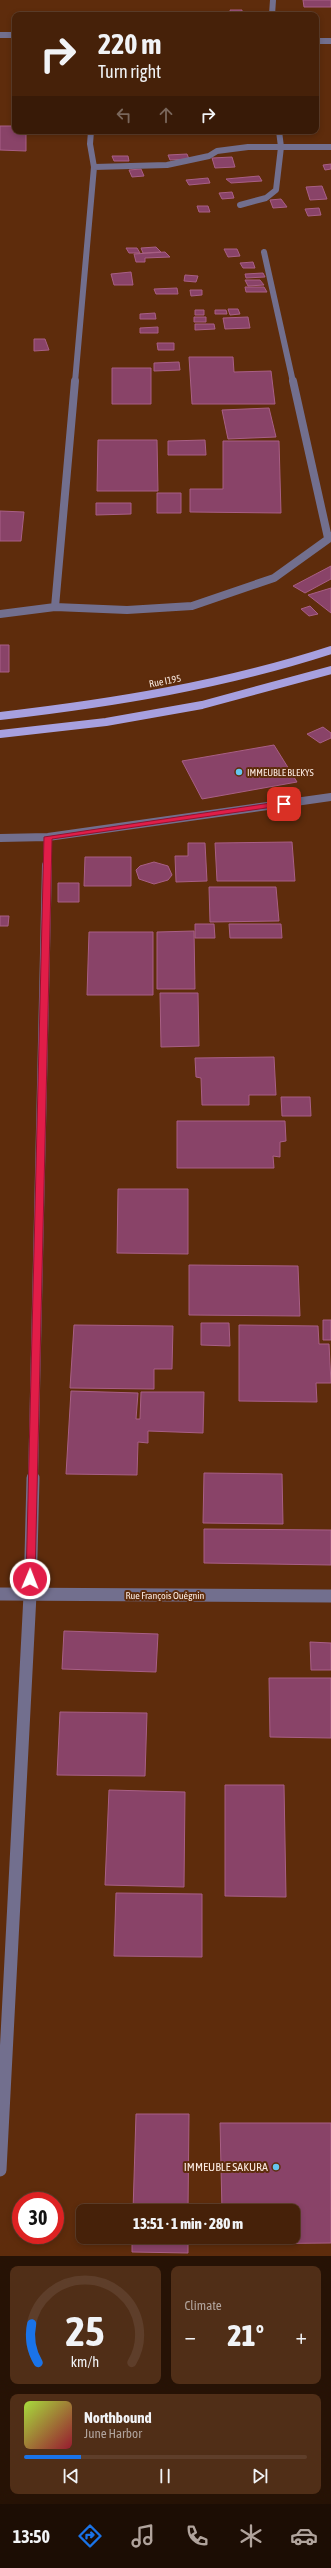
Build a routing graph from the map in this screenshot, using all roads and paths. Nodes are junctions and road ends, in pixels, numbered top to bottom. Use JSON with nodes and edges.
{"nodes":[{"id":1,"x":273,"y":0,"type":"edge"},
{"id":2,"x":272,"y":12,"type":"edge"},
{"id":3,"x":0,"y":35,"type":"edge"},
{"id":4,"x":12,"y":35,"type":"edge"},
{"id":5,"x":319,"y":41,"type":"edge"},
{"id":6,"x":331,"y":41,"type":"edge"},
{"id":7,"x":91,"y":134,"type":"edge"},
{"id":8,"x":279,"y":134,"type":"edge"},
{"id":9,"x":281,"y":147,"type":"junction"},
{"id":10,"x":331,"y":147,"type":"edge"},
{"id":11,"x":94,"y":167,"type":"junction"},
{"id":12,"x":240,"y":205,"type":"dead end"},
{"id":13,"x":264,"y":252,"type":"dead end"},
{"id":14,"x":330,"y":538,"type":"edge"},
{"id":15,"x":55,"y":607,"type":"junction"},
{"id":16,"x":0,"y":614,"type":"edge"},
{"id":17,"x":331,"y":650,"type":"edge"},
{"id":18,"x":331,"y":670,"type":"edge"},
{"id":19,"x":0,"y":716,"type":"edge"},
{"id":20,"x":0,"y":734,"type":"edge"},
{"id":21,"x":331,"y":797,"type":"edge"},
{"id":22,"x":48,"y":837,"type":"junction"},
{"id":23,"x":0,"y":838,"type":"edge"},
{"id":24,"x":0,"y":1594,"type":"edge"},
{"id":25,"x":30,"y":1594,"type":"junction"},
{"id":26,"x":331,"y":1596,"type":"edge"},
{"id":27,"x":0,"y":2170,"type":"edge"}],
"edges":[{"from":1,"to":2,"type":"street"},
{"from":3,"to":4,"type":"street"},
{"from":5,"to":6,"type":"street"},
{"from":7,"to":11,"type":"street"},
{"from":8,"to":9,"type":"street"},
{"from":9,"to":10,"type":"street"},
{"from":9,"to":11,"type":"street"},
{"from":9,"to":12,"type":"street"},
{"from":11,"to":15,"type":"street"},
{"from":13,"to":14,"type":"street"},
{"from":14,"to":15,"type":"street"},
{"from":15,"to":16,"type":"street"},
{"from":17,"to":19,"type":"main road","name":"Rue I195"},
{"from":18,"to":20,"type":"main road"},
{"from":21,"to":22,"type":"street"},
{"from":22,"to":23,"type":"street"},
{"from":22,"to":25,"type":"street"},
{"from":24,"to":25,"type":"street","name":"Rue François Ouégnin"},
{"from":25,"to":26,"type":"street","name":"Rue François Ouégnin"},
{"from":25,"to":27,"type":"street"}]}
